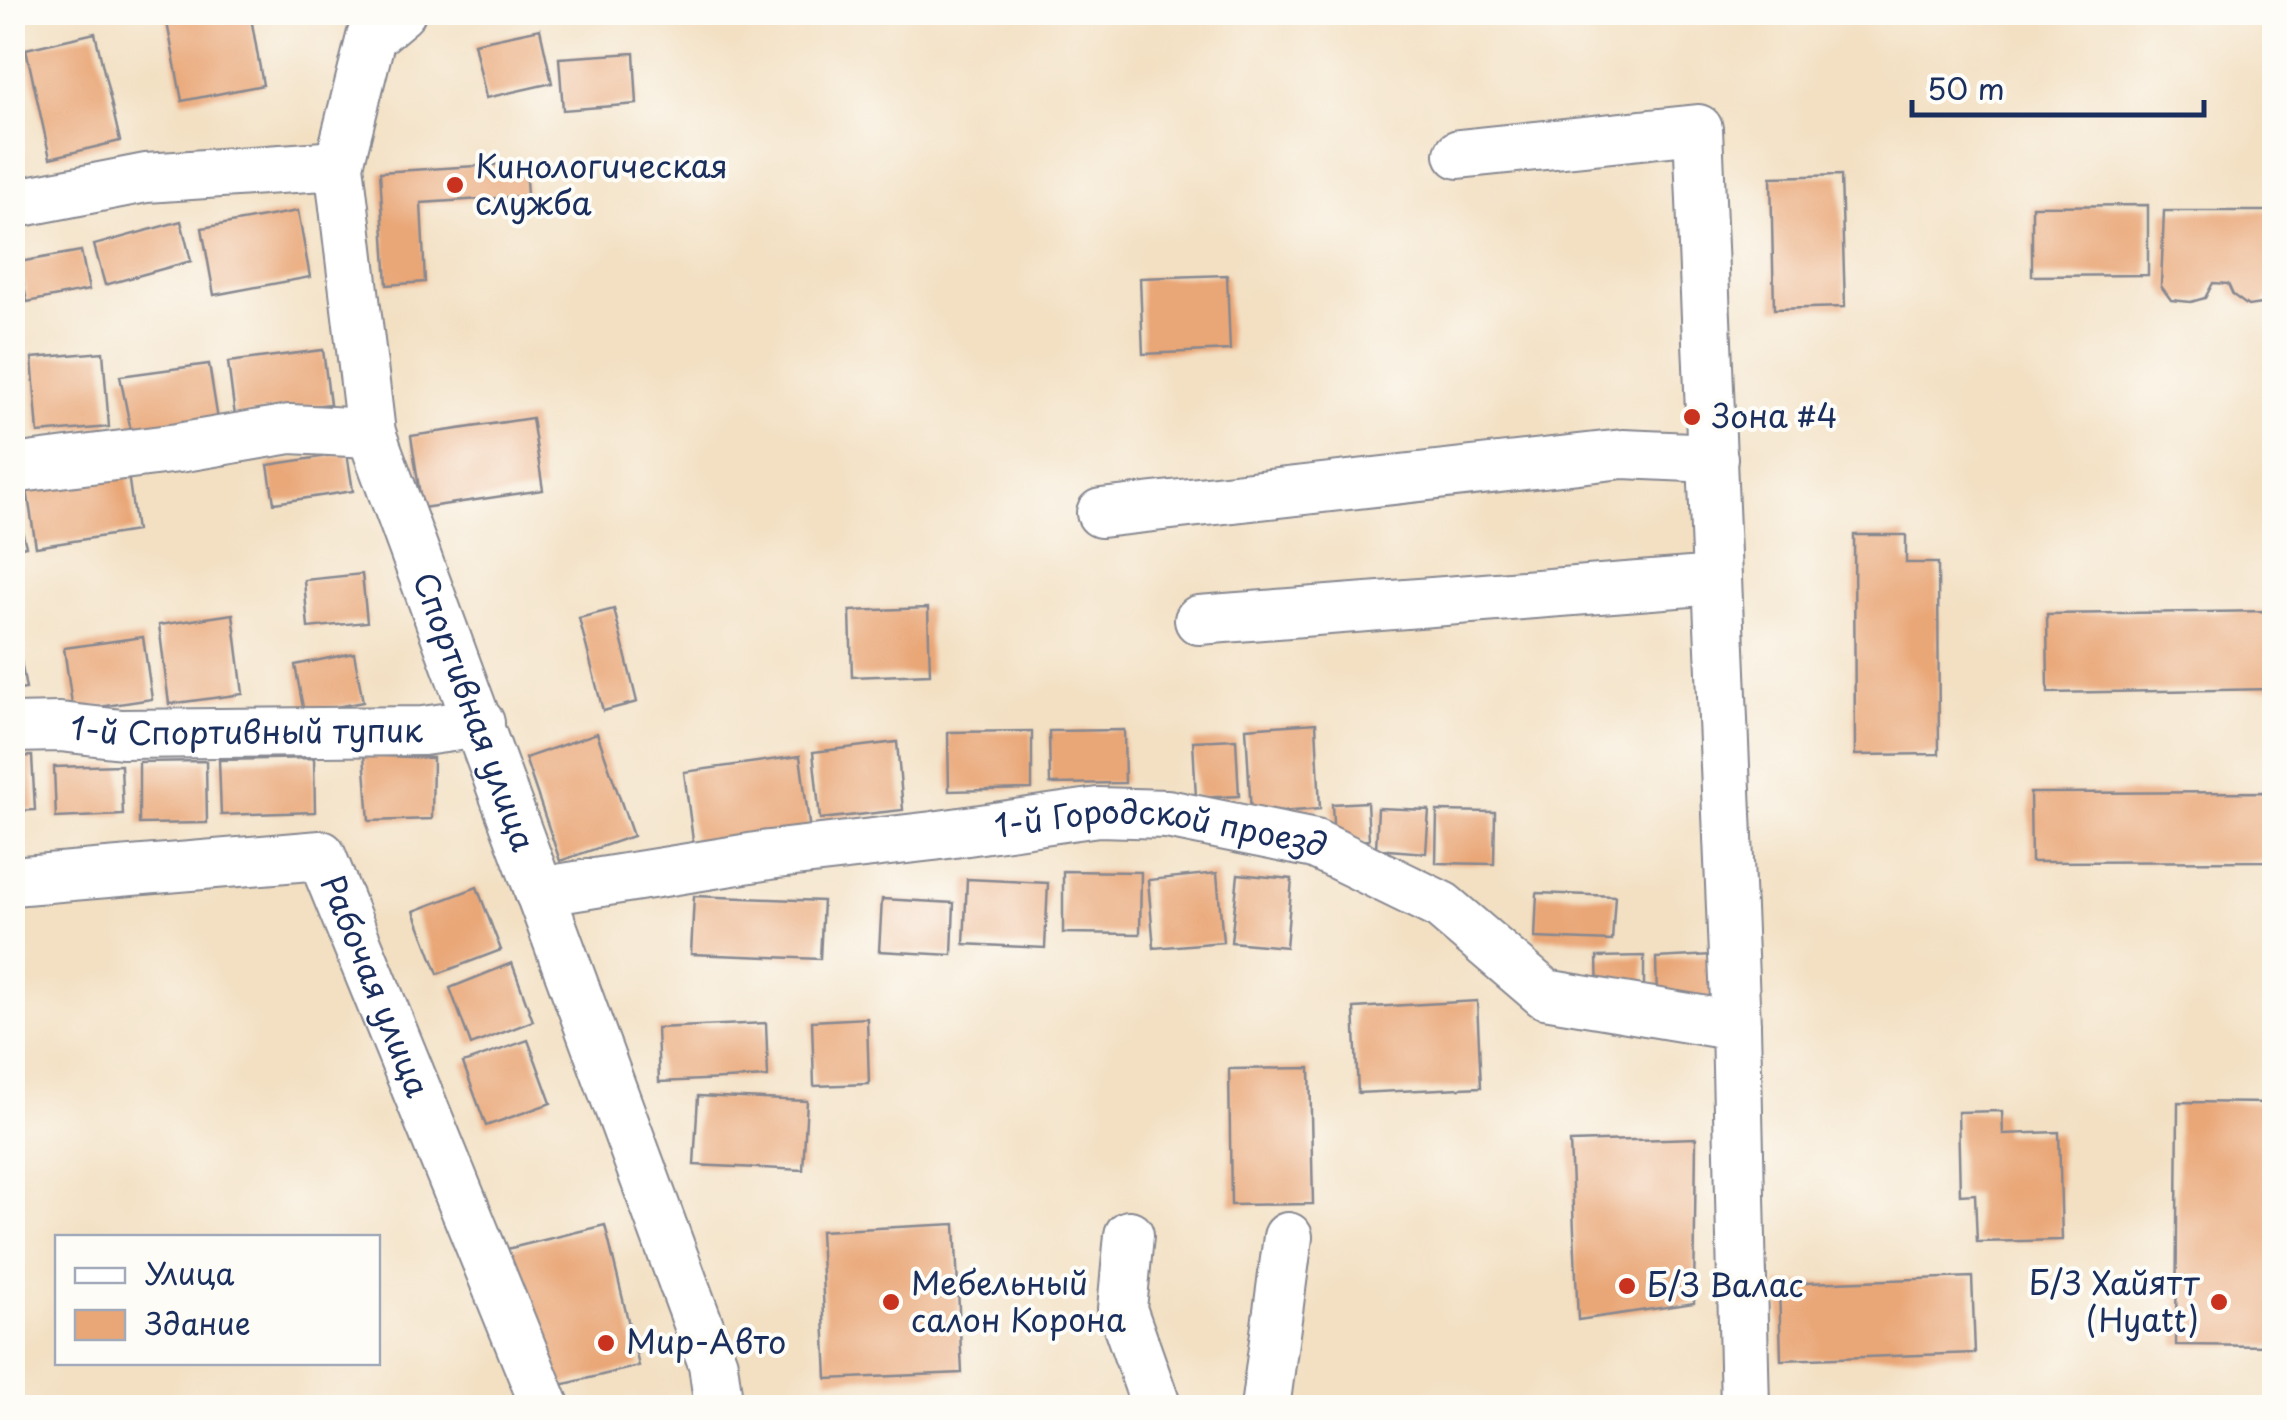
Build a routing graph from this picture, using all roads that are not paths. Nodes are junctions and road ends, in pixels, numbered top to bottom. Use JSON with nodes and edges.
{"nodes":[{"id":1,"x":401,"y":12,"type":"edge"},
{"id":2,"x":1459,"y":154,"type":"dead end"},
{"id":3,"x":340,"y":165,"type":"junction"},
{"id":4,"x":12,"y":204,"type":"edge"},
{"id":5,"x":370,"y":432,"type":"junction"},
{"id":6,"x":1713,"y":458,"type":"junction"},
{"id":7,"x":12,"y":470,"type":"edge"},
{"id":8,"x":1101,"y":513,"type":"dead end"},
{"id":9,"x":1716,"y":580,"type":"junction"},
{"id":10,"x":1199,"y":620,"type":"dead end"},
{"id":11,"x":480,"y":723,"type":"junction"},
{"id":12,"x":12,"y":728,"type":"edge"},
{"id":13,"x":12,"y":882,"type":"edge"},
{"id":14,"x":539,"y":892,"type":"junction"},
{"id":15,"x":1736,"y":1026,"type":"junction"},
{"id":16,"x":1129,"y":1235,"type":"dead end"},
{"id":17,"x":1288,"y":1237,"type":"dead end"},
{"id":18,"x":546,"y":1408,"type":"edge"},
{"id":19,"x":719,"y":1408,"type":"edge"},
{"id":20,"x":1157,"y":1408,"type":"edge"},
{"id":21,"x":1265,"y":1408,"type":"edge"},
{"id":22,"x":1745,"y":1408,"type":"edge"}],
"edges":[{"from":1,"to":3,"type":"street","name":"Спортивная улица"},
{"from":2,"to":6,"type":"street"},
{"from":3,"to":4,"type":"street"},
{"from":3,"to":5,"type":"street","name":"Спортивная улица"},
{"from":5,"to":7,"type":"street"},
{"from":5,"to":11,"type":"street","name":"Спортивная улица"},
{"from":6,"to":8,"type":"street"},
{"from":6,"to":9,"type":"street"},
{"from":9,"to":10,"type":"street"},
{"from":9,"to":15,"type":"street"},
{"from":11,"to":12,"type":"street","name":"1-й Спортивный тупик"},
{"from":11,"to":14,"type":"street","name":"Спортивная улица"},
{"from":13,"to":18,"type":"street","name":"Рабочая улица"},
{"from":14,"to":15,"type":"street","name":"1-й Городской проезд"},
{"from":14,"to":19,"type":"street","name":"Спортивная улица"},
{"from":15,"to":22,"type":"street"},
{"from":16,"to":20,"type":"street"},
{"from":17,"to":21,"type":"street"}]}
